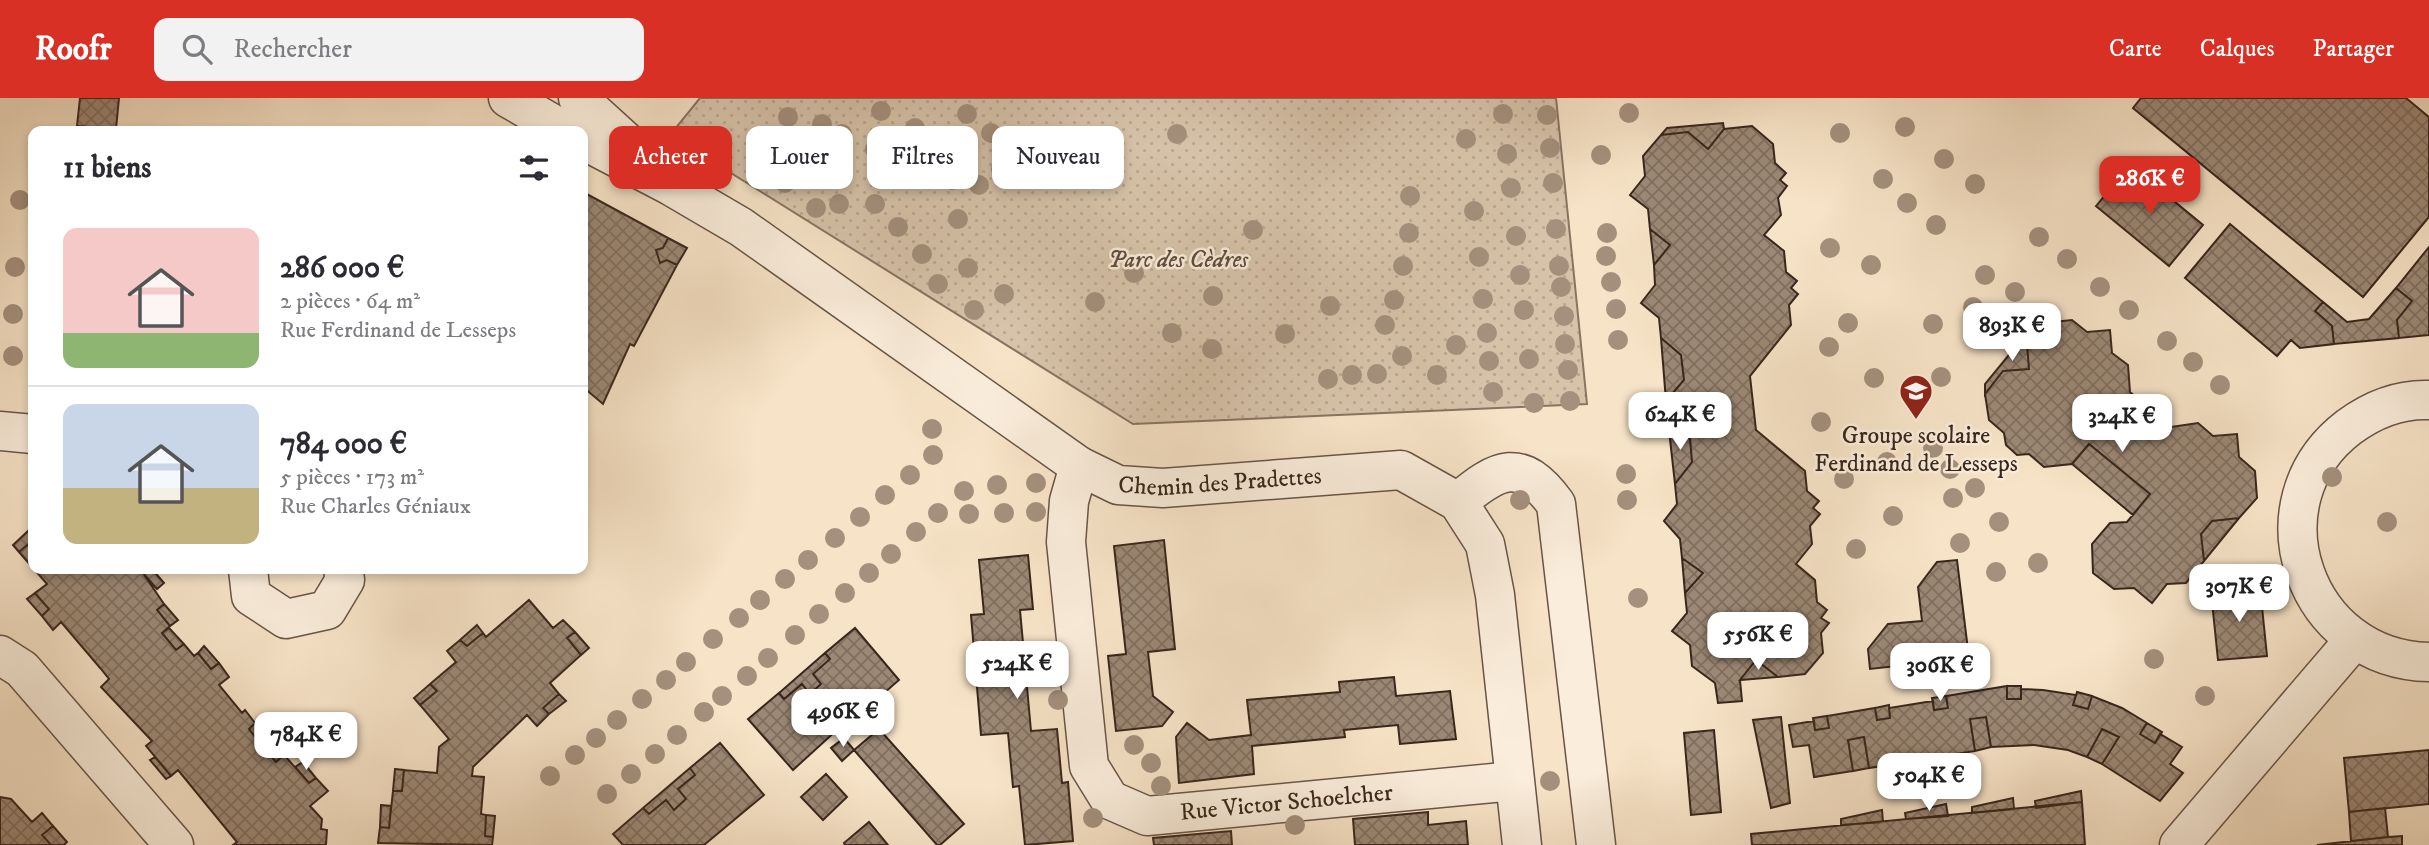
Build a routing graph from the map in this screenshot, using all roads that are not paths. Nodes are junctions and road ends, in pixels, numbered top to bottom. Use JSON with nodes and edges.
{"nodes":[{"id":1,"x":508,"y":98,"type":"edge"},
{"id":2,"x":578,"y":98,"type":"edge"},
{"id":3,"x":556,"y":126,"type":"edge"},
{"id":4,"x":611,"y":126,"type":"edge"},
{"id":5,"x":588,"y":143,"type":"edge"},
{"id":6,"x":609,"y":154,"type":"edge"},
{"id":7,"x":676,"y":189,"type":"edge"},
{"id":8,"x":2429,"y":400,"type":"edge"},
{"id":9,"x":0,"y":431,"type":"edge"},
{"id":10,"x":28,"y":434,"type":"edge"},
{"id":11,"x":1079,"y":466,"type":"junction"},
{"id":12,"x":1458,"y":502,"type":"junction"},
{"id":13,"x":249,"y":574,"type":"edge"},
{"id":14,"x":344,"y":574,"type":"edge"},
{"id":15,"x":2355,"y":639,"type":"junction"},
{"id":16,"x":0,"y":655,"type":"edge"},
{"id":17,"x":2429,"y":662,"type":"edge"},
{"id":18,"x":1514,"y":781,"type":"junction"},
{"id":19,"x":174,"y":845,"type":"edge"},
{"id":20,"x":1522,"y":845,"type":"edge"},
{"id":21,"x":1596,"y":845,"type":"edge"},
{"id":22,"x":2179,"y":845,"type":"edge"}],
"edges":[{"from":1,"to":3,"type":"street"},
{"from":2,"to":4,"type":"street","name":"Chemin des Pradettes"},
{"from":5,"to":6,"type":"street","name":"Chemin des Pradettes"},
{"from":7,"to":11,"type":"street","name":"Chemin des Pradettes"},
{"from":8,"to":15,"type":"street"},
{"from":9,"to":10,"type":"street"},
{"from":11,"to":12,"type":"street","name":"Chemin des Pradettes"},
{"from":11,"to":18,"type":"street","name":"Rue Victor Schoelcher"},
{"from":12,"to":18,"type":"street","name":"Chemin des Pradettes"},
{"from":12,"to":21,"type":"street"},
{"from":13,"to":14,"type":"street"},
{"from":15,"to":17,"type":"street"},
{"from":15,"to":22,"type":"street"},
{"from":16,"to":19,"type":"street"},
{"from":18,"to":20,"type":"street","name":"Chemin des Pradettes"}]}
